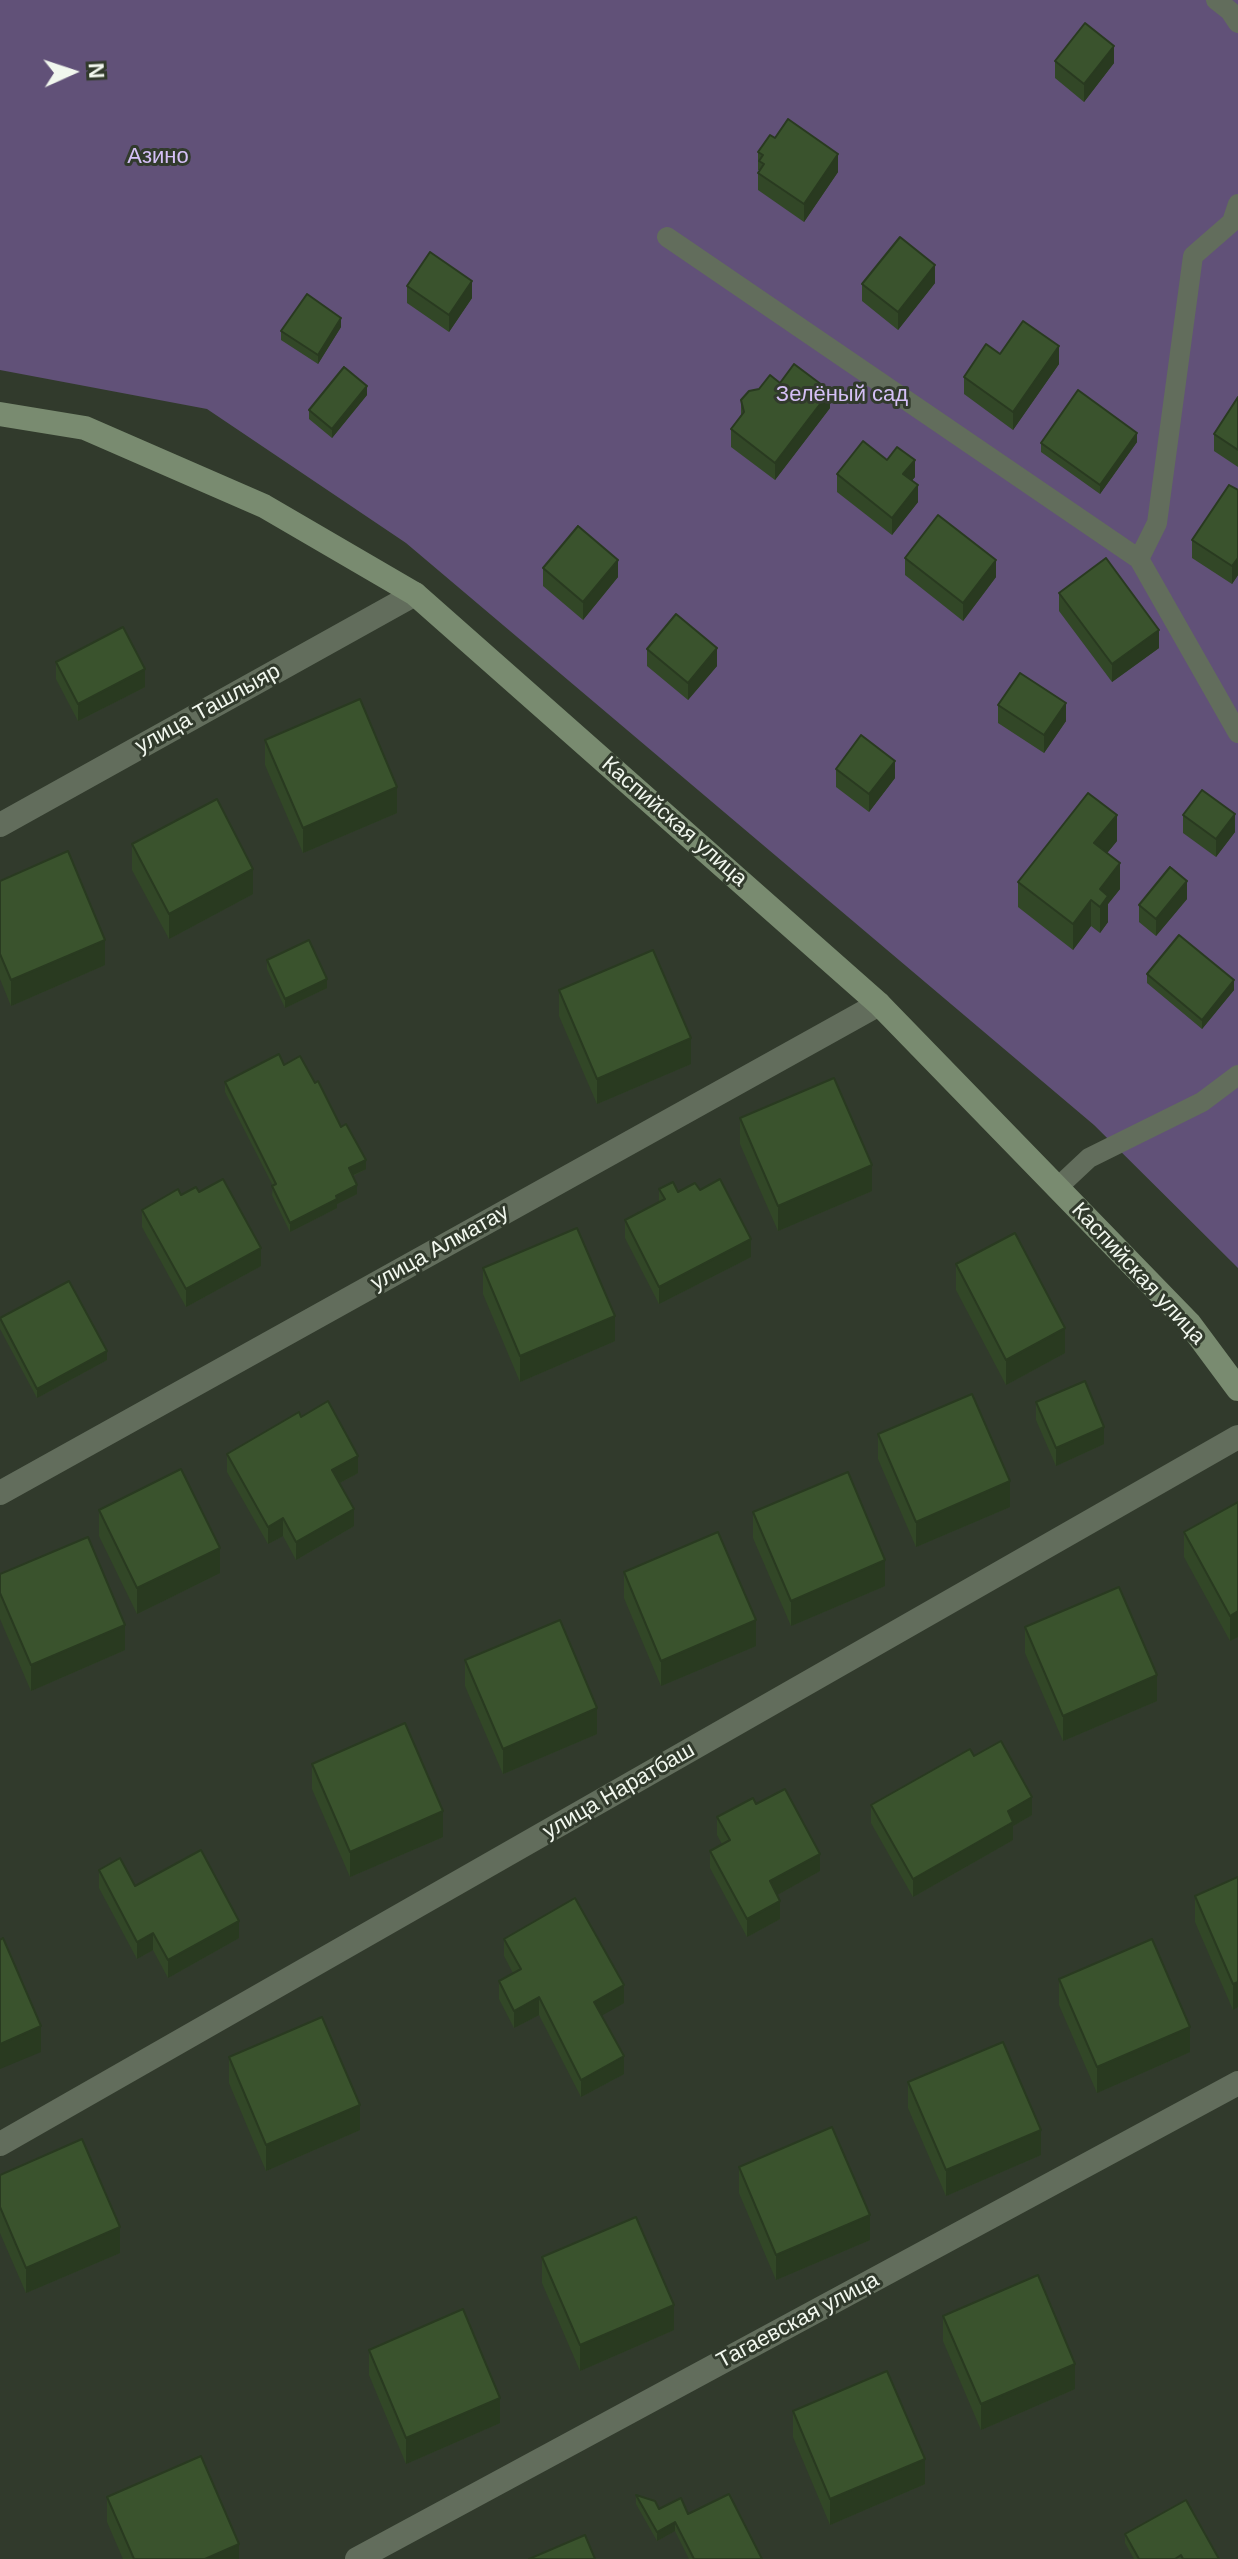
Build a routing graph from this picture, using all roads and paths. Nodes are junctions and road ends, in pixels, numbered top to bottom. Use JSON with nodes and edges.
{"nodes":[{"id":1,"x":1216,"y":0,"type":"edge"},
{"id":2,"x":1238,"y":23,"type":"edge"},
{"id":3,"x":1238,"y":204,"type":"edge"},
{"id":4,"x":667,"y":237,"type":"dead end"},
{"id":5,"x":0,"y":414,"type":"edge"},
{"id":6,"x":1139,"y":559,"type":"junction"},
{"id":7,"x":415,"y":594,"type":"junction"},
{"id":8,"x":1238,"y":733,"type":"edge"},
{"id":9,"x":0,"y":825,"type":"edge"},
{"id":10,"x":879,"y":1004,"type":"junction"},
{"id":11,"x":1238,"y":1075,"type":"edge"},
{"id":12,"x":1057,"y":1188,"type":"junction"},
{"id":13,"x":1238,"y":1389,"type":"edge"},
{"id":14,"x":1238,"y":1437,"type":"edge"},
{"id":15,"x":0,"y":1493,"type":"edge"},
{"id":16,"x":1238,"y":2083,"type":"edge"},
{"id":17,"x":0,"y":2144,"type":"edge"},
{"id":18,"x":357,"y":2559,"type":"edge"}],
"edges":[{"from":1,"to":2,"type":"lane"},
{"from":3,"to":6,"type":"lane"},
{"from":4,"to":6,"type":"lane"},
{"from":5,"to":7,"type":"street","name":"Каспийская улица"},
{"from":6,"to":8,"type":"lane"},
{"from":7,"to":9,"type":"street","name":"улица Ташлыяр"},
{"from":7,"to":10,"type":"street","name":"Каспийская улица"},
{"from":10,"to":12,"type":"street","name":"Каспийская улица"},
{"from":10,"to":15,"type":"street","name":"улица Алматау"},
{"from":11,"to":12,"type":"lane"},
{"from":12,"to":13,"type":"street","name":"Каспийская улица"},
{"from":14,"to":17,"type":"street","name":"улица Наратбаш"},
{"from":16,"to":18,"type":"street","name":"Тагаевская улица"}]}
